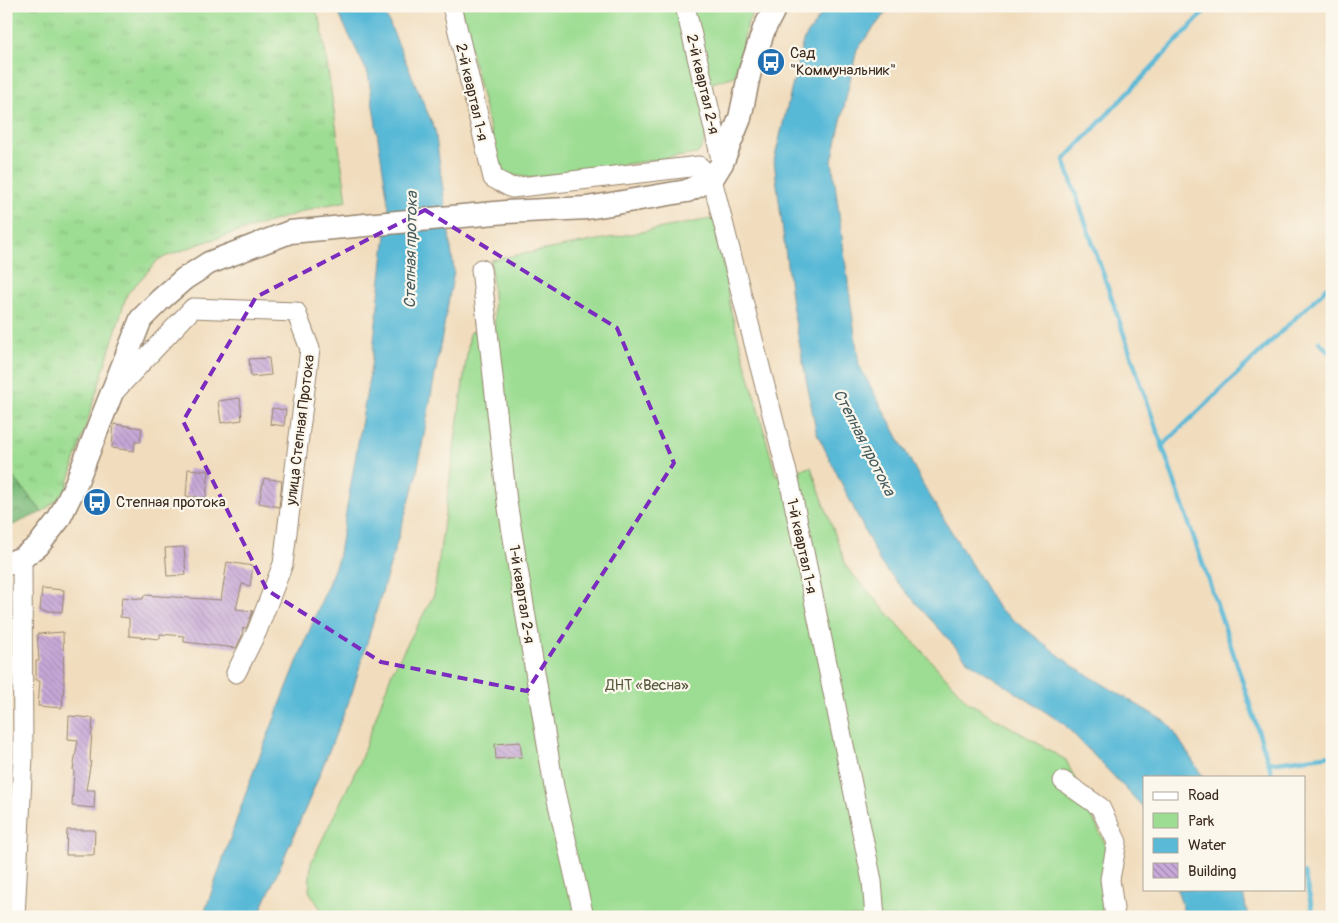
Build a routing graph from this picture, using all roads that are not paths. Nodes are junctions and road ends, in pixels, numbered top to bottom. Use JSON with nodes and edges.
{"nodes":[{"id":1,"x":452,"y":6,"type":"edge"},
{"id":2,"x":685,"y":6,"type":"edge"},
{"id":3,"x":776,"y":6,"type":"edge"},
{"id":4,"x":717,"y":171,"type":"junction"},
{"id":5,"x":481,"y":269,"type":"dead end"},
{"id":6,"x":110,"y":396,"type":"junction"},
{"id":7,"x":14,"y":561,"type":"edge"},
{"id":8,"x":236,"y":673,"type":"dead end"},
{"id":9,"x":1063,"y":781,"type":"dead end"},
{"id":10,"x":16,"y":917,"type":"edge"},
{"id":11,"x":584,"y":917,"type":"edge"},
{"id":12,"x":875,"y":917,"type":"edge"},
{"id":13,"x":1115,"y":917,"type":"edge"}],
"edges":[{"from":1,"to":4,"type":"street","name":"2-й квартал 1-я"},
{"from":2,"to":4,"type":"street","name":"2-й квартал 2-я"},
{"from":3,"to":4,"type":"street"},
{"from":4,"to":6,"type":"street"},
{"from":4,"to":12,"type":"street","name":"1-й квартал 1-я"},
{"from":5,"to":11,"type":"street","name":"1-й квартал 2-я"},
{"from":6,"to":7,"type":"street"},
{"from":6,"to":8,"type":"street","name":"улица Степная Протока"},
{"from":7,"to":10,"type":"street"},
{"from":9,"to":13,"type":"street"}]}
